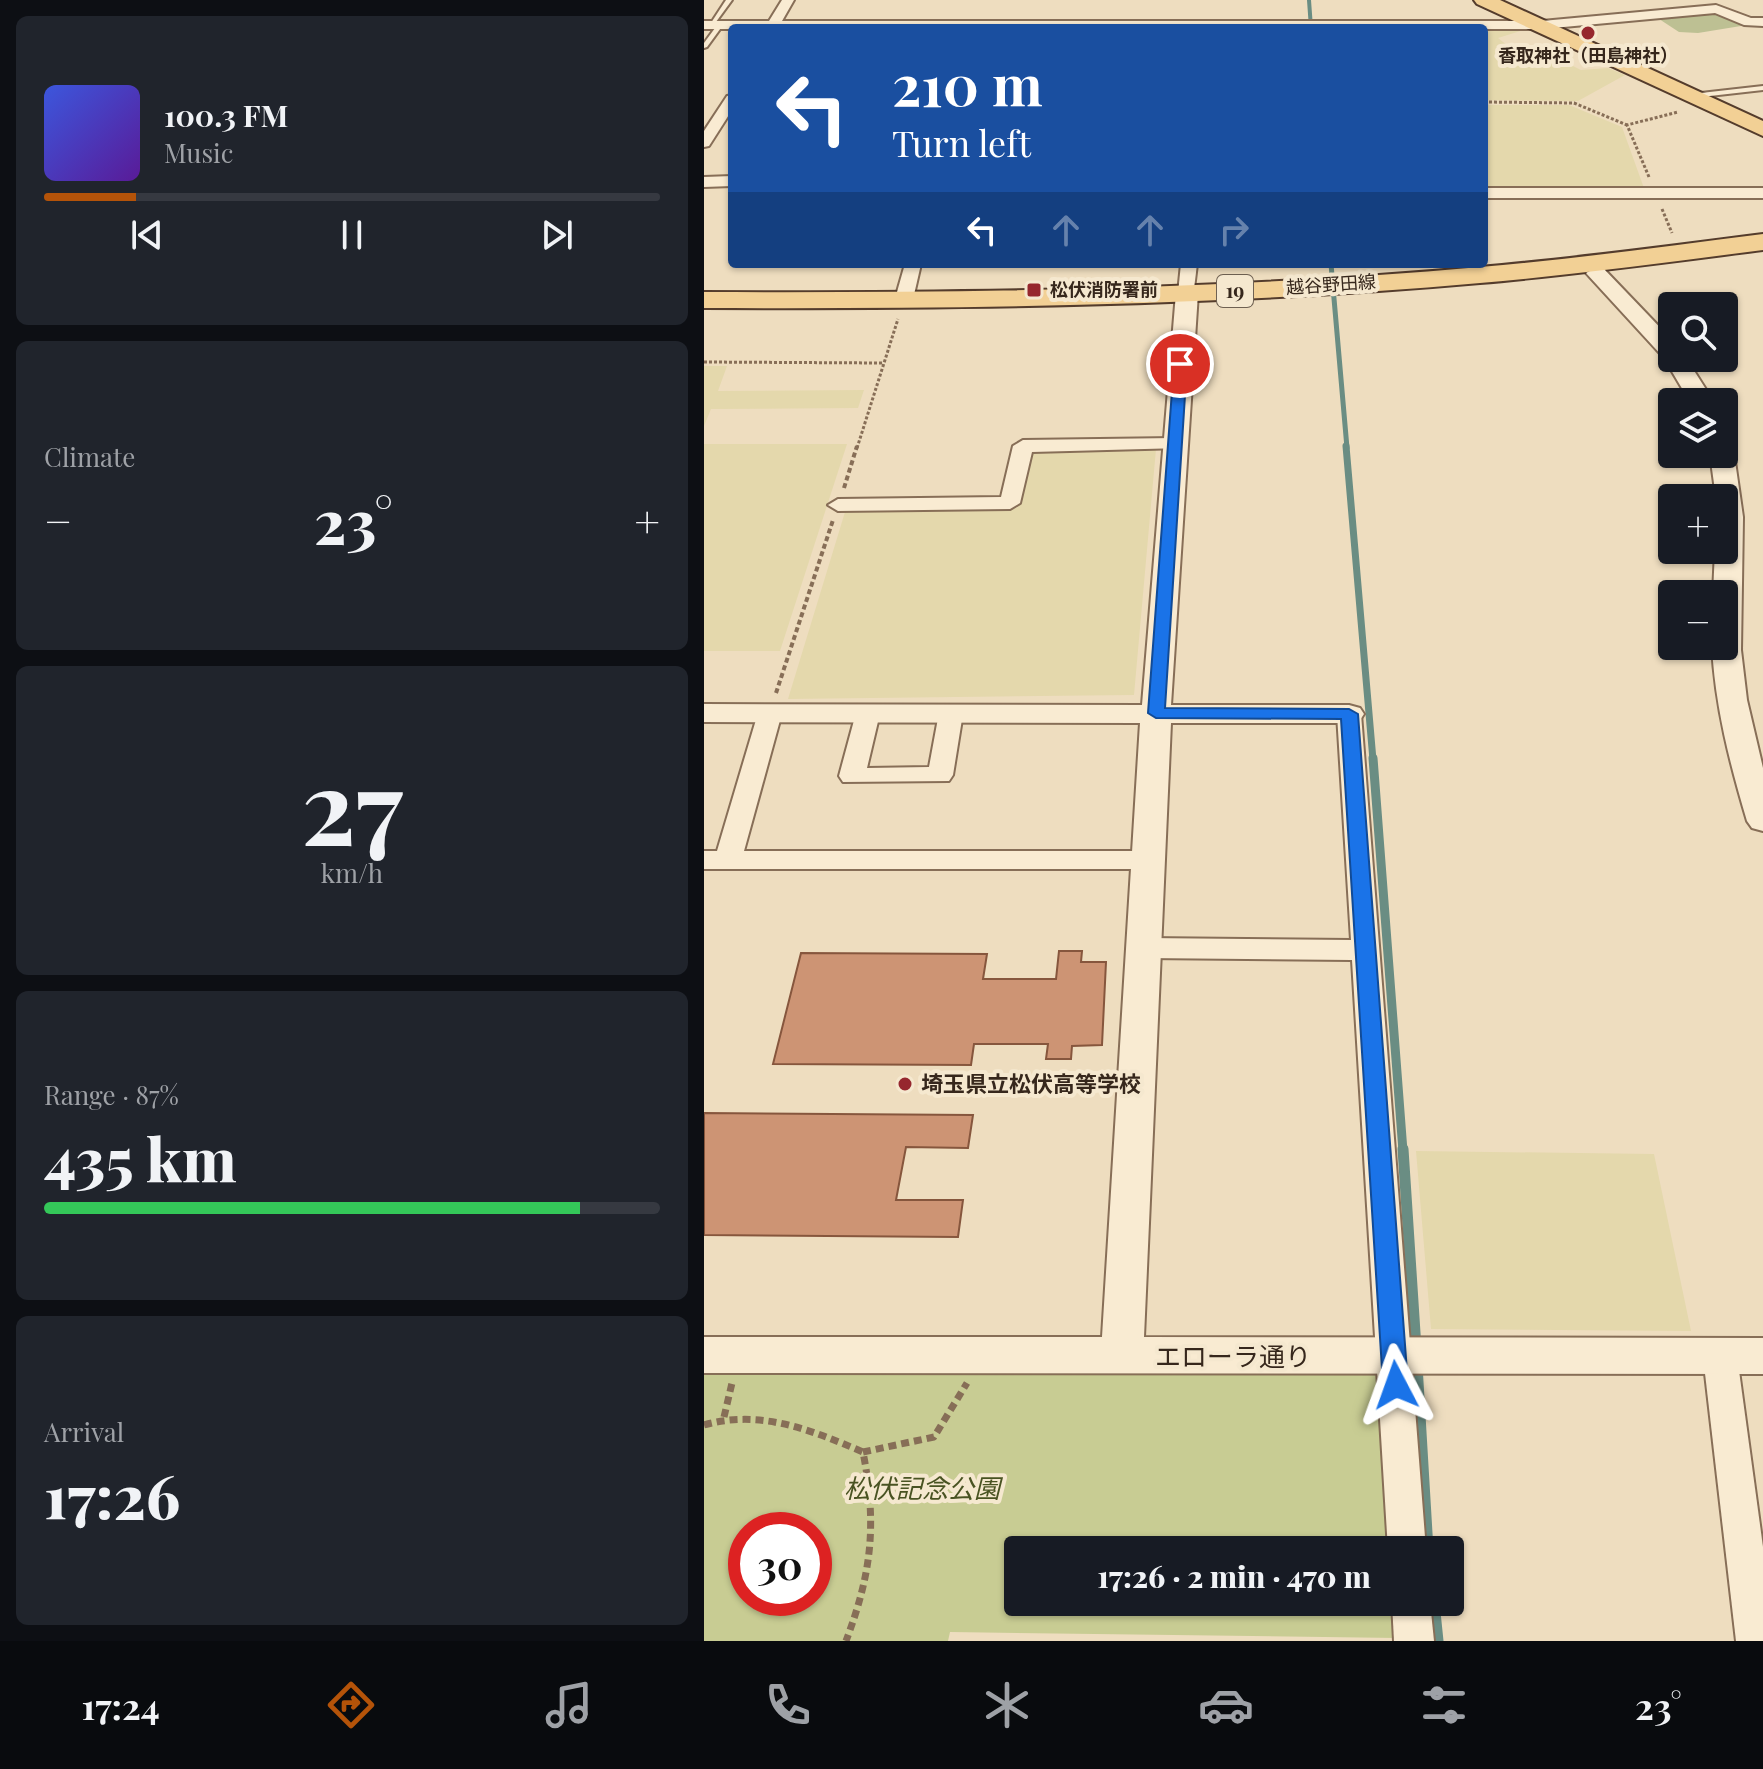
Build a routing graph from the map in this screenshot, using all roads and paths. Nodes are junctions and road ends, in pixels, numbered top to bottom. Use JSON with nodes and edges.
{"nodes":[{"id":1,"x":729,"y":0,"type":"edge"},
{"id":2,"x":788,"y":0,"type":"edge"},
{"id":3,"x":1484,"y":0,"type":"edge"},
{"id":4,"x":1643,"y":0,"type":"edge"},
{"id":5,"x":1650,"y":16,"type":"junction"},
{"id":6,"x":1763,"y":22,"type":"edge"},
{"id":7,"x":774,"y":24,"type":"edge"},
{"id":8,"x":896,"y":24,"type":"edge"},
{"id":9,"x":1485,"y":24,"type":"edge"},
{"id":10,"x":1488,"y":24,"type":"edge"},
{"id":11,"x":712,"y":25,"type":"edge"},
{"id":12,"x":1542,"y":25,"type":"junction"},
{"id":13,"x":705,"y":46,"type":"edge"},
{"id":14,"x":1763,"y":88,"type":"edge"},
{"id":15,"x":727,"y":100,"type":"edge"},
{"id":16,"x":1488,"y":102,"type":"edge"},
{"id":17,"x":1685,"y":104,"type":"junction"},
{"id":18,"x":1627,"y":125,"type":"junction"},
{"id":19,"x":1763,"y":129,"type":"edge"},
{"id":20,"x":704,"y":143,"type":"edge"},
{"id":21,"x":728,"y":181,"type":"edge"},
{"id":22,"x":704,"y":182,"type":"edge"},
{"id":23,"x":1488,"y":193,"type":"edge"},
{"id":24,"x":1656,"y":193,"type":"junction"},
{"id":25,"x":1763,"y":193,"type":"edge"},
{"id":26,"x":1763,"y":242,"type":"edge"},
{"id":27,"x":1680,"y":252,"type":"junction"},
{"id":28,"x":1763,"y":253,"type":"edge"},
{"id":29,"x":912,"y":268,"type":"edge"},
{"id":30,"x":1189,"y":268,"type":"edge"},
{"id":31,"x":1478,"y":269,"type":"edge"},
{"id":32,"x":1597,"y":273,"type":"junction"},
{"id":33,"x":1187,"y":299,"type":"junction"},
{"id":34,"x":704,"y":300,"type":"edge"},
{"id":35,"x":902,"y":305,"type":"junction"},
{"id":36,"x":704,"y":311,"type":"edge"},
{"id":37,"x":1658,"y":339,"type":"edge"},
{"id":38,"x":704,"y":362,"type":"edge"},
{"id":39,"x":884,"y":363,"type":"junction"},
{"id":40,"x":1175,"y":444,"type":"junction"},
{"id":41,"x":1725,"y":468,"type":"edge"},
{"id":42,"x":838,"y":505,"type":"junction"},
{"id":43,"x":704,"y":713,"type":"edge"},
{"id":44,"x":770,"y":713,"type":"junction"},
{"id":45,"x":868,"y":713,"type":"junction"},
{"id":46,"x":951,"y":713,"type":"junction"},
{"id":47,"x":1156,"y":713,"type":"junction"},
{"id":48,"x":1349,"y":714,"type":"joint"},
{"id":49,"x":1763,"y":821,"type":"edge"},
{"id":50,"x":716,"y":860,"type":"edge"},
{"id":51,"x":1149,"y":860,"type":"junction"},
{"id":52,"x":1145,"y":948,"type":"junction"},
{"id":53,"x":1366,"y":950,"type":"junction"},
{"id":54,"x":704,"y":1355,"type":"edge"},
{"id":55,"x":984,"y":1356,"type":"junction"},
{"id":56,"x":1122,"y":1356,"type":"junction"},
{"id":57,"x":1720,"y":1356,"type":"junction"},
{"id":58,"x":1763,"y":1356,"type":"edge"},
{"id":59,"x":1394,"y":1357,"type":"junction"},
{"id":60,"x":704,"y":1425,"type":"edge"},
{"id":61,"x":863,"y":1452,"type":"junction"},
{"id":62,"x":1406,"y":1536,"type":"edge"},
{"id":63,"x":1412,"y":1616,"type":"edge"},
{"id":64,"x":846,"y":1641,"type":"edge"},
{"id":65,"x":1414,"y":1641,"type":"edge"},
{"id":66,"x":1756,"y":1641,"type":"edge"}],
"edges":[{"from":1,"to":11,"type":"lane"},
{"from":2,"to":7,"type":"street"},
{"from":3,"to":12,"type":"main road"},
{"from":4,"to":5,"type":"street"},
{"from":5,"to":6,"type":"street"},
{"from":5,"to":12,"type":"street"},
{"from":8,"to":9,"type":"street"},
{"from":10,"to":12,"type":"street"},
{"from":11,"to":13,"type":"lane"},
{"from":12,"to":17,"type":"main road"},
{"from":14,"to":17,"type":"lane"},
{"from":15,"to":20,"type":"street"},
{"from":16,"to":18,"type":"path"},
{"from":17,"to":18,"type":"path"},
{"from":17,"to":19,"type":"main road"},
{"from":18,"to":24,"type":"path"},
{"from":21,"to":22,"type":"street"},
{"from":23,"to":24,"type":"street"},
{"from":24,"to":25,"type":"street"},
{"from":24,"to":27,"type":"path"},
{"from":26,"to":27,"type":"main road","name":"越谷野田線","number":"19"},
{"from":27,"to":31,"type":"main road","name":"越谷野田線","number":"19"},
{"from":28,"to":32,"type":"main road","name":"越谷野田線","number":"19"},
{"from":29,"to":35,"type":"street"},
{"from":30,"to":33,"type":"street"},
{"from":31,"to":33,"type":"main road","name":"越谷野田線","number":"19"},
{"from":32,"to":33,"type":"main road","name":"越谷野田線","number":"19"},
{"from":32,"to":37,"type":"street"},
{"from":33,"to":35,"type":"main road","name":"越谷野田線","number":"19"},
{"from":33,"to":40,"type":"street"},
{"from":34,"to":35,"type":"main road","name":"越谷野田線","number":"19"},
{"from":35,"to":36,"type":"main road","name":"越谷野田線","number":"19"},
{"from":35,"to":39,"type":"path"},
{"from":38,"to":39,"type":"path"},
{"from":39,"to":42,"type":"path"},
{"from":40,"to":42,"type":"street"},
{"from":40,"to":47,"type":"street"},
{"from":41,"to":49,"type":"street"},
{"from":42,"to":44,"type":"path"},
{"from":43,"to":44,"type":"street"},
{"from":44,"to":45,"type":"street"},
{"from":44,"to":50,"type":"street"},
{"from":45,"to":46,"type":"street"},
{"from":45,"to":46,"type":"street"},
{"from":46,"to":47,"type":"street"},
{"from":47,"to":48,"type":"street"},
{"from":47,"to":51,"type":"street"},
{"from":48,"to":53,"type":"street"},
{"from":50,"to":51,"type":"street"},
{"from":51,"to":52,"type":"street"},
{"from":52,"to":53,"type":"street"},
{"from":52,"to":56,"type":"street"},
{"from":53,"to":59,"type":"street"},
{"from":54,"to":55,"type":"street","name":"エローラ通り"},
{"from":55,"to":56,"type":"street","name":"エローラ通り"},
{"from":55,"to":61,"type":"path"},
{"from":56,"to":59,"type":"street","name":"エローラ通り"},
{"from":57,"to":58,"type":"street","name":"エローラ通り"},
{"from":57,"to":59,"type":"street","name":"エローラ通り"},
{"from":57,"to":66,"type":"street"},
{"from":59,"to":62,"type":"street"},
{"from":60,"to":61,"type":"path"},
{"from":61,"to":64,"type":"path"},
{"from":63,"to":65,"type":"street"}]}
